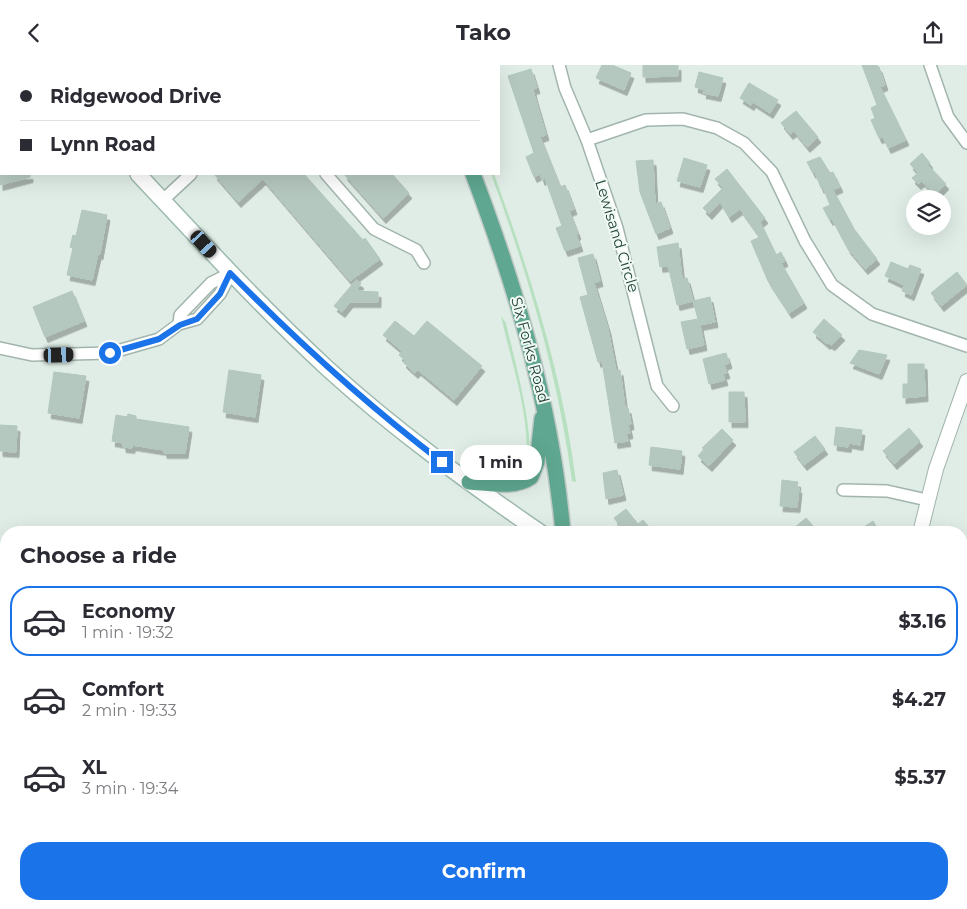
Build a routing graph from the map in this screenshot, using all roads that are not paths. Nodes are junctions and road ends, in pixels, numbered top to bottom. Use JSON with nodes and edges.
{"nodes":[{"id":1,"x":559,"y":65,"type":"edge"},
{"id":2,"x":930,"y":65,"type":"edge"},
{"id":3,"x":588,"y":140,"type":"junction"},
{"id":4,"x":967,"y":143,"type":"edge"},
{"id":5,"x":139,"y":175,"type":"edge"},
{"id":6,"x":190,"y":175,"type":"edge"},
{"id":7,"x":327,"y":175,"type":"edge"},
{"id":8,"x":472,"y":175,"type":"edge"},
{"id":9,"x":163,"y":200,"type":"junction"},
{"id":10,"x":424,"y":263,"type":"dead end"},
{"id":11,"x":230,"y":273,"type":"junction"},
{"id":12,"x":967,"y":346,"type":"edge"},
{"id":13,"x":0,"y":348,"type":"edge"},
{"id":14,"x":967,"y":381,"type":"edge"},
{"id":15,"x":672,"y":406,"type":"dead end"},
{"id":16,"x":545,"y":409,"type":"junction"},
{"id":17,"x":468,"y":482,"type":"junction"},
{"id":18,"x":842,"y":490,"type":"dead end"},
{"id":19,"x":927,"y":500,"type":"junction"},
{"id":20,"x":531,"y":526,"type":"edge"},
{"id":21,"x":562,"y":526,"type":"edge"},
{"id":22,"x":921,"y":526,"type":"edge"}],
"edges":[{"from":1,"to":3,"type":"street","name":"Lewisand Circle"},
{"from":2,"to":4,"type":"street"},
{"from":3,"to":12,"type":"street"},
{"from":3,"to":15,"type":"street","name":"Lewisand Circle"},
{"from":5,"to":9,"type":"main road"},
{"from":6,"to":9,"type":"street"},
{"from":7,"to":10,"type":"street"},
{"from":8,"to":16,"type":"main road","name":"Six Forks Road"},
{"from":9,"to":11,"type":"main road"},
{"from":11,"to":13,"type":"street"},
{"from":11,"to":17,"type":"main road"},
{"from":14,"to":19,"type":"street"},
{"from":16,"to":17,"type":"main road"},
{"from":16,"to":21,"type":"main road","name":"Six Forks Road"},
{"from":17,"to":20,"type":"main road"},
{"from":18,"to":19,"type":"street"},
{"from":19,"to":22,"type":"street"}]}
